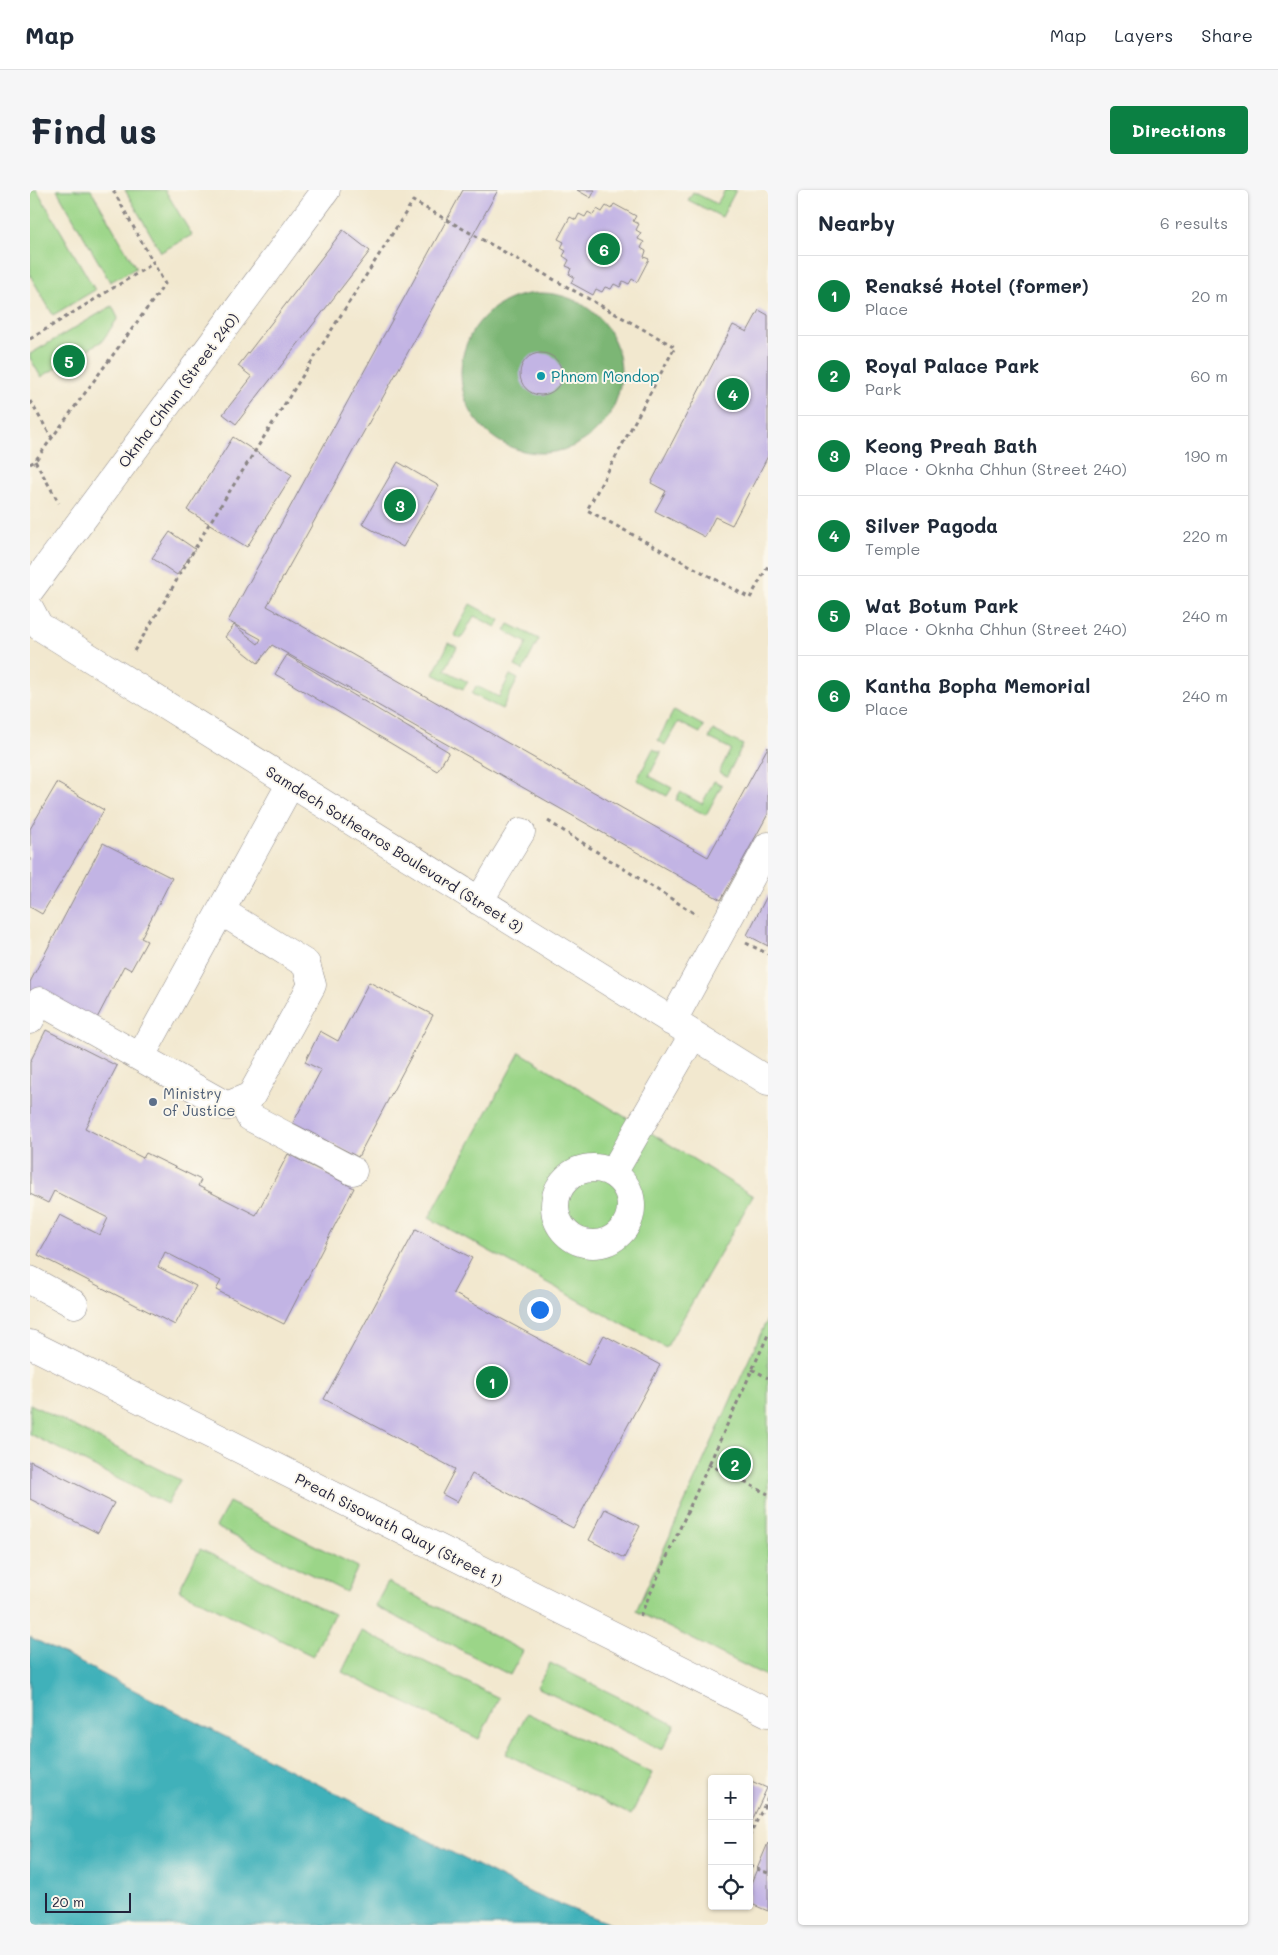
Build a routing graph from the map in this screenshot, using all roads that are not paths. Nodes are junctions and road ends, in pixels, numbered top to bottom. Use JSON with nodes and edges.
{"nodes":[{"id":1,"x":326,"y":190,"type":"edge"},
{"id":2,"x":30,"y":590,"type":"edge"},
{"id":3,"x":30,"y":609,"type":"edge"},
{"id":4,"x":291,"y":783,"type":"junction"},
{"id":5,"x":521,"y":832,"type":"road end"},
{"id":6,"x":768,"y":846,"type":"edge"},
{"id":7,"x":479,"y":901,"type":"junction"},
{"id":8,"x":221,"y":911,"type":"junction"},
{"id":9,"x":30,"y":1020,"type":"edge"},
{"id":10,"x":683,"y":1029,"type":"junction"},
{"id":11,"x":141,"y":1056,"type":"junction"},
{"id":12,"x":768,"y":1081,"type":"edge"},
{"id":13,"x":242,"y":1100,"type":"junction"},
{"id":14,"x":353,"y":1171,"type":"dead end"},
{"id":15,"x":613,"y":1173,"type":"dead end"},
{"id":16,"x":30,"y":1280,"type":"edge"},
{"id":17,"x":74,"y":1304,"type":"dead end"},
{"id":18,"x":30,"y":1344,"type":"edge"},
{"id":19,"x":768,"y":1713,"type":"edge"}],
"edges":[{"from":1,"to":2,"type":"street","name":"Oknha Chhun (Street 240)"},
{"from":3,"to":4,"type":"street","name":"Samdech Sothearos Boulevard (Street 3)"},
{"from":4,"to":7,"type":"street","name":"Samdech Sothearos Boulevard (Street 3)"},
{"from":4,"to":8,"type":"street"},
{"from":5,"to":7,"type":"street"},
{"from":6,"to":10,"type":"street"},
{"from":7,"to":10,"type":"street","name":"Samdech Sothearos Boulevard (Street 3)"},
{"from":8,"to":11,"type":"street"},
{"from":8,"to":13,"type":"street"},
{"from":9,"to":11,"type":"street"},
{"from":10,"to":12,"type":"street","name":"Samdech Sothearos Boulevard (Street 3)"},
{"from":10,"to":15,"type":"street"},
{"from":11,"to":13,"type":"street"},
{"from":13,"to":14,"type":"street"},
{"from":16,"to":17,"type":"street"},
{"from":18,"to":19,"type":"street","name":"Preah Sisowath Quay (Street 1)"}]}
